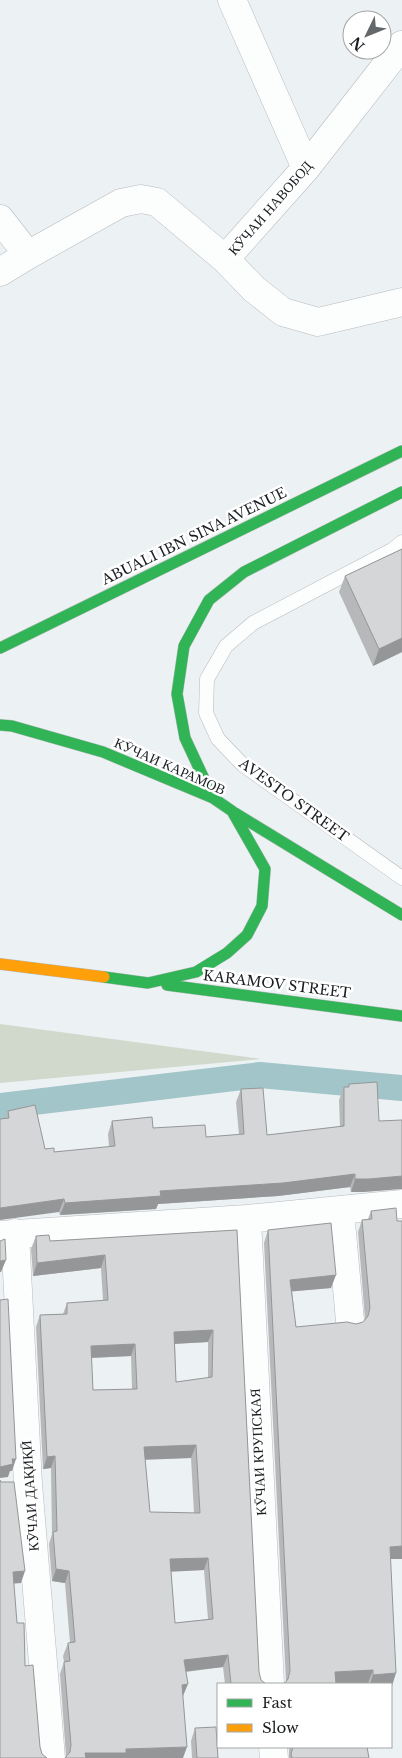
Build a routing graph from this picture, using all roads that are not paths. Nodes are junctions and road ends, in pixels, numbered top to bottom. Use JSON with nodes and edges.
{"nodes":[{"id":1,"x":232,"y":0,"type":"edge"},
{"id":2,"x":402,"y":45,"type":"edge"},
{"id":3,"x":306,"y":168,"type":"junction"},
{"id":4,"x":0,"y":220,"type":"edge"},
{"id":5,"x":28,"y":255,"type":"junction"},
{"id":6,"x":225,"y":259,"type":"junction"},
{"id":7,"x":0,"y":272,"type":"edge"},
{"id":8,"x":402,"y":302,"type":"edge"},
{"id":9,"x":402,"y":451,"type":"edge"},
{"id":10,"x":402,"y":492,"type":"edge"},
{"id":11,"x":402,"y":542,"type":"edge"},
{"id":12,"x":0,"y":648,"type":"edge"},
{"id":13,"x":0,"y":725,"type":"edge"},
{"id":14,"x":213,"y":798,"type":"junction"},
{"id":15,"x":232,"y":811,"type":"junction"},
{"id":16,"x":402,"y":878,"type":"edge"},
{"id":17,"x":402,"y":915,"type":"edge"},
{"id":18,"x":0,"y":964,"type":"edge"},
{"id":19,"x":148,"y":983,"type":"junction"},
{"id":20,"x":402,"y":1016,"type":"edge"},
{"id":21,"x":402,"y":1204,"type":"edge"},
{"id":22,"x":340,"y":1211,"type":"junction"},
{"id":23,"x":247,"y":1219,"type":"junction"},
{"id":24,"x":8,"y":1234,"type":"edge"},
{"id":25,"x":350,"y":1322,"type":"edge"},
{"id":26,"x":270,"y":1683,"type":"edge"},
{"id":27,"x":51,"y":1758,"type":"edge"}],
"edges":[{"from":1,"to":3,"type":"street"},
{"from":2,"to":3,"type":"street","name":"КӮЧАИ НАВОБОД"},
{"from":3,"to":6,"type":"street","name":"КӮЧАИ НАВОБОД"},
{"from":4,"to":5,"type":"street"},
{"from":5,"to":6,"type":"street","name":"КӮЧАИ НАВОБОД"},
{"from":5,"to":7,"type":"street","name":"КӮЧАИ НАВОБОД"},
{"from":6,"to":8,"type":"street"},
{"from":9,"to":12,"type":"main road","name":"ABUALI IBN SINA AVENUE"},
{"from":10,"to":14,"type":"main road"},
{"from":11,"to":16,"type":"lane","name":"AVESTO STREET"},
{"from":13,"to":14,"type":"main road","name":"КӮЧАИ КАРАМОВ"},
{"from":14,"to":15,"type":"main road","name":"КӮЧАИ КАРАМОВ"},
{"from":15,"to":17,"type":"main road"},
{"from":15,"to":19,"type":"main road","name":"КӮЧАИ КАРАМОВ"},
{"from":18,"to":19,"type":"main road","name":"КӮЧАИ КАРАМОВ"},
{"from":19,"to":20,"type":"main road","name":"KARAMOV STREET"},
{"from":21,"to":22,"type":"street"},
{"from":22,"to":23,"type":"street"},
{"from":22,"to":25,"type":"street"},
{"from":23,"to":24,"type":"street"},
{"from":23,"to":26,"type":"street","name":"КӮЧАИ КРУПСКАЯ"},
{"from":24,"to":27,"type":"street","name":"КӮЧАИ ДАҚИҚӢ"}]}
